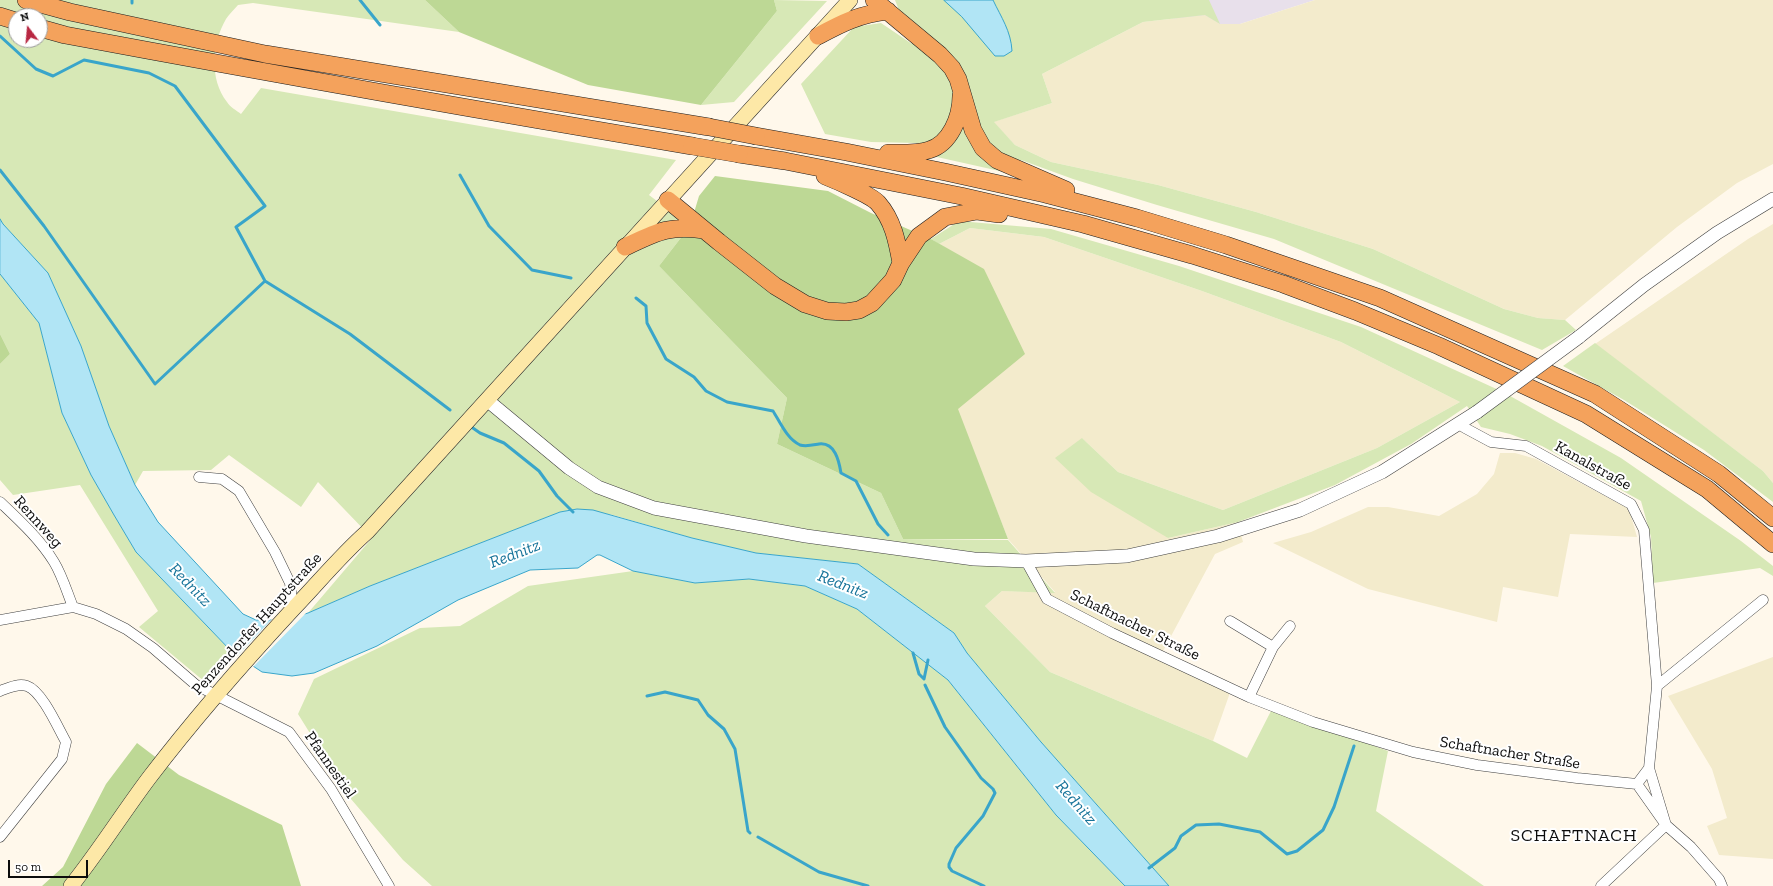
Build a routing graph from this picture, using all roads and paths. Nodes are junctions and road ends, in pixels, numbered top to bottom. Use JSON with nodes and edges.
{"nodes":[{"id":1,"x":26,"y":0,"type":"edge"},
{"id":2,"x":850,"y":0,"type":"edge"},
{"id":3,"x":874,"y":0,"type":"edge"},
{"id":4,"x":888,"y":11,"type":"junction"},
{"id":5,"x":48,"y":30,"type":"edge"},
{"id":6,"x":818,"y":36,"type":"junction"},
{"id":7,"x":961,"y":88,"type":"junction"},
{"id":8,"x":846,"y":152,"type":"junction"},
{"id":9,"x":785,"y":161,"type":"junction"},
{"id":10,"x":1773,"y":198,"type":"edge"},
{"id":11,"x":668,"y":200,"type":"junction"},
{"id":12,"x":1137,"y":218,"type":"junction"},
{"id":13,"x":1083,"y":224,"type":"junction"},
{"id":14,"x":704,"y":230,"type":"junction"},
{"id":15,"x":625,"y":247,"type":"junction"},
{"id":16,"x":901,"y":263,"type":"junction"},
{"id":17,"x":486,"y":400,"type":"junction"},
{"id":18,"x":1460,"y":424,"type":"junction"},
{"id":19,"x":199,"y":477,"type":"dead end"},
{"id":20,"x":0,"y":502,"type":"edge"},
{"id":21,"x":1773,"y":518,"type":"edge"},
{"id":22,"x":1773,"y":544,"type":"edge"},
{"id":23,"x":1026,"y":561,"type":"junction"},
{"id":24,"x":1763,"y":600,"type":"dead end"},
{"id":25,"x":73,"y":607,"type":"junction"},
{"id":26,"x":288,"y":614,"type":"junction"},
{"id":27,"x":0,"y":620,"type":"edge"},
{"id":28,"x":1230,"y":621,"type":"dead end"},
{"id":29,"x":1290,"y":626,"type":"dead end"},
{"id":30,"x":1273,"y":647,"type":"junction"},
{"id":31,"x":1657,"y":686,"type":"junction"},
{"id":32,"x":0,"y":691,"type":"edge"},
{"id":33,"x":216,"y":694,"type":"junction"},
{"id":34,"x":1249,"y":697,"type":"junction"},
{"id":35,"x":1649,"y":768,"type":"junction"},
{"id":36,"x":1638,"y":784,"type":"junction"},
{"id":37,"x":1666,"y":825,"type":"junction"},
{"id":38,"x":0,"y":837,"type":"edge"},
{"id":39,"x":70,"y":886,"type":"edge"},
{"id":40,"x":389,"y":886,"type":"edge"},
{"id":41,"x":1602,"y":886,"type":"edge"},
{"id":42,"x":1722,"y":886,"type":"edge"}],
"edges":[{"from":1,"to":8,"type":"highway","bridge":true},
{"from":2,"to":6,"type":"main road","name":"Penzendorfer Hauptstraße"},
{"from":3,"to":4,"type":"highway"},
{"from":4,"to":6,"type":"highway"},
{"from":4,"to":7,"type":"highway"},
{"from":5,"to":9,"type":"highway","bridge":true},
{"from":6,"to":11,"type":"main road","name":"Penzendorfer Hauptstraße"},
{"from":7,"to":8,"type":"highway"},
{"from":7,"to":12,"type":"highway"},
{"from":8,"to":12,"type":"highway"},
{"from":9,"to":13,"type":"highway"},
{"from":9,"to":16,"type":"highway"},
{"from":10,"to":18,"type":"street","bridge":true},
{"from":11,"to":14,"type":"highway"},
{"from":11,"to":15,"type":"main road","name":"Penzendorfer Hauptstraße"},
{"from":12,"to":21,"type":"highway"},
{"from":13,"to":16,"type":"highway"},
{"from":13,"to":22,"type":"highway"},
{"from":14,"to":15,"type":"highway"},
{"from":14,"to":16,"type":"highway"},
{"from":15,"to":17,"type":"main road","name":"Penzendorfer Hauptstraße"},
{"from":17,"to":23,"type":"street"},
{"from":17,"to":26,"type":"main road","name":"Penzendorfer Hauptstraße"},
{"from":18,"to":23,"type":"street"},
{"from":18,"to":31,"type":"street","name":"Kanalstraße"},
{"from":19,"to":26,"type":"street"},
{"from":20,"to":25,"type":"street","name":"Rennweg"},
{"from":23,"to":34,"type":"street","name":"Schaftnacher Straße"},
{"from":24,"to":31,"type":"street"},
{"from":25,"to":27,"type":"street"},
{"from":25,"to":33,"type":"street","name":"Pfannestiel"},
{"from":26,"to":33,"type":"main road","name":"Penzendorfer Hauptstraße"},
{"from":28,"to":30,"type":"street"},
{"from":29,"to":30,"type":"street"},
{"from":30,"to":34,"type":"street"},
{"from":31,"to":35,"type":"street","name":"Kanalstraße"},
{"from":32,"to":38,"type":"street"},
{"from":33,"to":39,"type":"main road","name":"Penzendorfer Hauptstraße"},
{"from":33,"to":40,"type":"street","name":"Pfannestiel"},
{"from":34,"to":36,"type":"street","name":"Schaftnacher Straße"},
{"from":35,"to":36,"type":"street","name":"Kanalstraße"},
{"from":35,"to":37,"type":"street"},
{"from":36,"to":37,"type":"street"},
{"from":37,"to":41,"type":"street"},
{"from":37,"to":42,"type":"street"}]}
